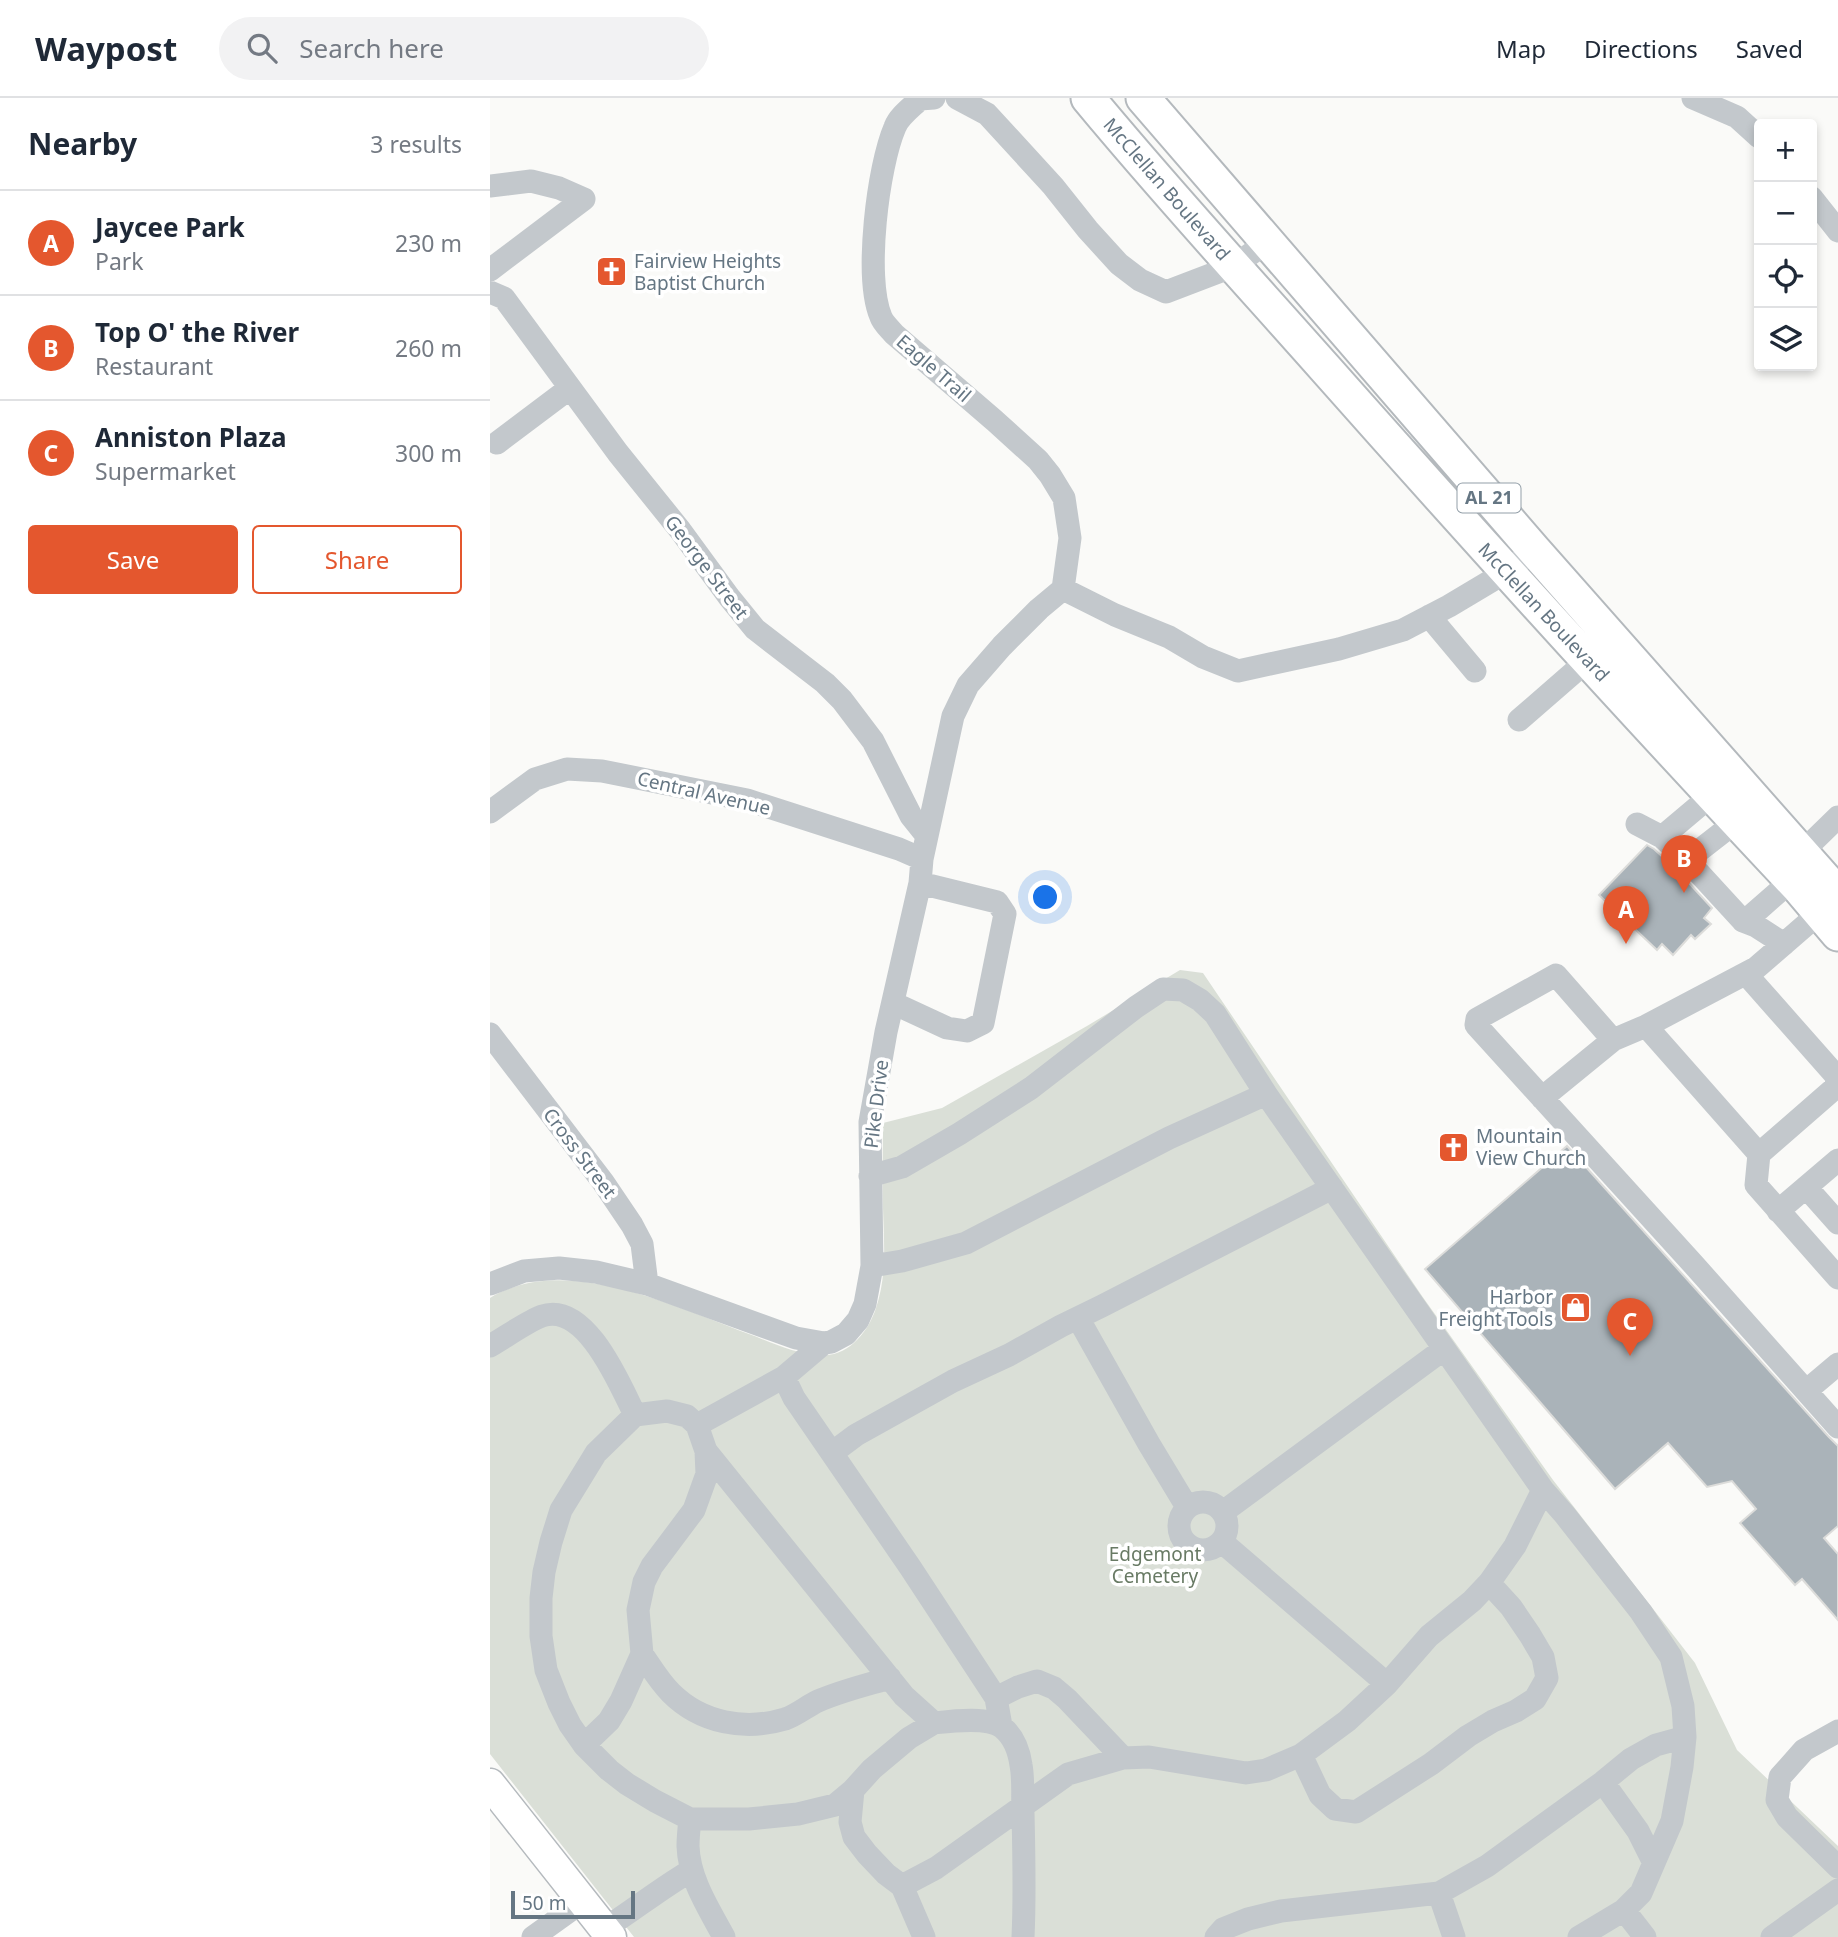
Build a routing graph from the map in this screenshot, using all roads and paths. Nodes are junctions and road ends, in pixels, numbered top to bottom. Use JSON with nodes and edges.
{"nodes":[{"id":1,"x":934,"y":98,"type":"edge"},
{"id":2,"x":957,"y":98,"type":"edge"},
{"id":3,"x":1081,"y":98,"type":"edge"},
{"id":4,"x":1088,"y":98,"type":"edge"},
{"id":5,"x":1143,"y":98,"type":"edge"},
{"id":6,"x":1693,"y":98,"type":"edge"},
{"id":7,"x":1110,"y":124,"type":"junction"},
{"id":8,"x":1754,"y":132,"type":"edge"},
{"id":9,"x":490,"y":186,"type":"edge"},
{"id":10,"x":1817,"y":204,"type":"edge"},
{"id":11,"x":1838,"y":230,"type":"edge"},
{"id":12,"x":1267,"y":242,"type":"junction"},
{"id":13,"x":1234,"y":266,"type":"junction"},
{"id":14,"x":490,"y":270,"type":"edge"},
{"id":15,"x":490,"y":292,"type":"edge"},
{"id":16,"x":570,"y":388,"type":"junction"},
{"id":17,"x":497,"y":443,"type":"dead end"},
{"id":18,"x":1534,"y":550,"type":"junction"},
{"id":19,"x":1506,"y":572,"type":"junction"},
{"id":20,"x":1063,"y":589,"type":"junction"},
{"id":21,"x":1429,"y":616,"type":"junction"},
{"id":22,"x":1588,"y":660,"type":"junction"},
{"id":23,"x":1475,"y":671,"type":"dead end"},
{"id":24,"x":1519,"y":720,"type":"dead end"},
{"id":25,"x":1713,"y":794,"type":"junction"},
{"id":26,"x":490,"y":811,"type":"edge"},
{"id":27,"x":1838,"y":817,"type":"edge"},
{"id":28,"x":1737,"y":821,"type":"junction"},
{"id":29,"x":1637,"y":824,"type":"dead end"},
{"id":30,"x":927,"y":836,"type":"junction"},
{"id":31,"x":1662,"y":837,"type":"junction"},
{"id":32,"x":922,"y":859,"type":"junction"},
{"id":33,"x":1688,"y":860,"type":"junction"},
{"id":34,"x":1797,"y":867,"type":"junction"},
{"id":35,"x":920,"y":883,"type":"junction"},
{"id":36,"x":1834,"y":909,"type":"edge"},
{"id":37,"x":1743,"y":921,"type":"junction"},
{"id":38,"x":1784,"y":944,"type":"junction"},
{"id":39,"x":1746,"y":974,"type":"junction"},
{"id":40,"x":893,"y":1003,"type":"junction"},
{"id":41,"x":1646,"y":1026,"type":"junction"},
{"id":42,"x":490,"y":1034,"type":"edge"},
{"id":43,"x":1613,"y":1040,"type":"junction"},
{"id":44,"x":1266,"y":1094,"type":"junction"},
{"id":45,"x":1542,"y":1098,"type":"junction"},
{"id":46,"x":1759,"y":1154,"type":"junction"},
{"id":47,"x":1838,"y":1160,"type":"edge"},
{"id":48,"x":870,"y":1176,"type":"junction"},
{"id":49,"x":1806,"y":1187,"type":"junction"},
{"id":50,"x":1332,"y":1188,"type":"junction"},
{"id":51,"x":1778,"y":1211,"type":"junction"},
{"id":52,"x":1838,"y":1223,"type":"edge"},
{"id":53,"x":872,"y":1266,"type":"junction"},
{"id":54,"x":1838,"y":1278,"type":"edge"},
{"id":55,"x":490,"y":1284,"type":"edge"},
{"id":56,"x":647,"y":1284,"type":"junction"},
{"id":57,"x":1078,"y":1318,"type":"junction"},
{"id":58,"x":824,"y":1343,"type":"junction"},
{"id":59,"x":490,"y":1346,"type":"edge"},
{"id":60,"x":1444,"y":1349,"type":"junction"},
{"id":61,"x":1838,"y":1364,"type":"edge"},
{"id":62,"x":784,"y":1377,"type":"junction"},
{"id":63,"x":1806,"y":1391,"type":"junction"},
{"id":64,"x":635,"y":1415,"type":"junction"},
{"id":65,"x":697,"y":1425,"type":"junction"},
{"id":66,"x":1838,"y":1427,"type":"edge"},
{"id":67,"x":706,"y":1451,"type":"junction"},
{"id":68,"x":832,"y":1453,"type":"junction"},
{"id":69,"x":1543,"y":1490,"type":"junction"},
{"id":70,"x":1187,"y":1507,"type":"junction"},
{"id":71,"x":1223,"y":1511,"type":"junction"},
{"id":72,"x":1222,"y":1542,"type":"junction"},
{"id":73,"x":1489,"y":1583,"type":"junction"},
{"id":74,"x":642,"y":1654,"type":"junction"},
{"id":75,"x":890,"y":1678,"type":"junction"},
{"id":76,"x":1387,"y":1684,"type":"junction"},
{"id":77,"x":996,"y":1698,"type":"junction"},
{"id":78,"x":934,"y":1723,"type":"junction"},
{"id":79,"x":1001,"y":1726,"type":"junction"},
{"id":80,"x":1838,"y":1731,"type":"edge"},
{"id":81,"x":1685,"y":1737,"type":"junction"},
{"id":82,"x":584,"y":1745,"type":"junction"},
{"id":83,"x":1301,"y":1755,"type":"junction"},
{"id":84,"x":1123,"y":1758,"type":"junction"},
{"id":85,"x":1603,"y":1782,"type":"junction"},
{"id":86,"x":490,"y":1784,"type":"edge"},
{"id":87,"x":853,"y":1790,"type":"junction"},
{"id":88,"x":1023,"y":1808,"type":"junction"},
{"id":89,"x":690,"y":1819,"type":"junction"},
{"id":90,"x":1653,"y":1861,"type":"junction"},
{"id":91,"x":1838,"y":1867,"type":"edge"},
{"id":92,"x":692,"y":1870,"type":"junction"},
{"id":93,"x":902,"y":1886,"type":"junction"},
{"id":94,"x":1838,"y":1890,"type":"edge"},
{"id":95,"x":1440,"y":1893,"type":"junction"},
{"id":96,"x":582,"y":1902,"type":"junction"},
{"id":97,"x":1624,"y":1910,"type":"junction"},
{"id":98,"x":1028,"y":1932,"type":"edge"},
{"id":99,"x":607,"y":1933,"type":"edge"},
{"id":100,"x":533,"y":1937,"type":"edge"},
{"id":101,"x":724,"y":1937,"type":"edge"},
{"id":102,"x":924,"y":1937,"type":"edge"},
{"id":103,"x":1216,"y":1937,"type":"edge"},
{"id":104,"x":1454,"y":1937,"type":"edge"},
{"id":105,"x":1579,"y":1937,"type":"edge"},
{"id":106,"x":1645,"y":1937,"type":"edge"},
{"id":107,"x":1772,"y":1937,"type":"edge"}],
"edges":[{"from":1,"to":20,"type":"street","name":"Eagle Trail"},
{"from":2,"to":13,"type":"street"},
{"from":3,"to":7,"type":"highway"},
{"from":4,"to":7,"type":"highway","name":"McClellan Boulevard","number":"AL 21"},
{"from":5,"to":12,"type":"highway","name":"McClellan Boulevard","number":"AL 21"},
{"from":6,"to":8,"type":"street"},
{"from":7,"to":13,"type":"highway","name":"McClellan Boulevard","number":"AL 21"},
{"from":9,"to":14,"type":"street"},
{"from":10,"to":11,"type":"street"},
{"from":12,"to":13,"type":"street"},
{"from":12,"to":18,"type":"highway","name":"McClellan Boulevard","number":"AL 21"},
{"from":13,"to":19,"type":"highway","name":"McClellan Boulevard","number":"AL 21"},
{"from":15,"to":16,"type":"street","name":"George Street"},
{"from":16,"to":17,"type":"street"},
{"from":16,"to":30,"type":"street","name":"George Street"},
{"from":18,"to":19,"type":"street"},
{"from":18,"to":34,"type":"highway","name":"McClellan Boulevard","number":"AL 21"},
{"from":19,"to":21,"type":"street"},
{"from":19,"to":22,"type":"highway","name":"McClellan Boulevard","number":"AL 21"},
{"from":20,"to":21,"type":"street"},
{"from":20,"to":30,"type":"street","name":"Pike Drive"},
{"from":21,"to":23,"type":"street"},
{"from":22,"to":24,"type":"street"},
{"from":22,"to":25,"type":"highway","name":"McClellan Boulevard","number":"AL 21"},
{"from":25,"to":28,"type":"highway","name":"McClellan Boulevard","number":"AL 21"},
{"from":25,"to":31,"type":"street"},
{"from":26,"to":32,"type":"street","name":"Central Avenue"},
{"from":27,"to":34,"type":"street"},
{"from":28,"to":33,"type":"street"},
{"from":28,"to":34,"type":"highway","name":"McClellan Boulevard","number":"AL 21"},
{"from":29,"to":31,"type":"street"},
{"from":30,"to":32,"type":"street","name":"Pike Drive"},
{"from":31,"to":33,"type":"street"},
{"from":32,"to":35,"type":"street","name":"Pike Drive"},
{"from":33,"to":37,"type":"street"},
{"from":34,"to":36,"type":"highway","name":"McClellan Boulevard","number":"AL 21"},
{"from":34,"to":37,"type":"street"},
{"from":35,"to":40,"type":"street","name":"Pike Drive"},
{"from":35,"to":40,"type":"street"},
{"from":36,"to":38,"type":"street"},
{"from":37,"to":38,"type":"street"},
{"from":38,"to":39,"type":"street"},
{"from":39,"to":41,"type":"street"},
{"from":39,"to":46,"type":"street"},
{"from":40,"to":48,"type":"street","name":"Pike Drive"},
{"from":41,"to":43,"type":"street"},
{"from":41,"to":46,"type":"street"},
{"from":42,"to":56,"type":"street","name":"Cross Street"},
{"from":43,"to":45,"type":"street"},
{"from":43,"to":45,"type":"street"},
{"from":44,"to":48,"type":"street"},
{"from":44,"to":50,"type":"street"},
{"from":44,"to":53,"type":"street"},
{"from":45,"to":63,"type":"street"},
{"from":46,"to":51,"type":"street"},
{"from":47,"to":49,"type":"street"},
{"from":48,"to":53,"type":"street","name":"Pike Drive"},
{"from":49,"to":51,"type":"street"},
{"from":49,"to":52,"type":"street"},
{"from":50,"to":57,"type":"street"},
{"from":50,"to":60,"type":"street"},
{"from":51,"to":54,"type":"street"},
{"from":53,"to":58,"type":"street","name":"Pike Drive"},
{"from":55,"to":56,"type":"street"},
{"from":56,"to":58,"type":"street"},
{"from":57,"to":68,"type":"street"},
{"from":57,"to":70,"type":"street"},
{"from":58,"to":62,"type":"street","name":"Pike Drive"},
{"from":59,"to":64,"type":"street"},
{"from":60,"to":69,"type":"street"},
{"from":60,"to":71,"type":"street"},
{"from":61,"to":63,"type":"street"},
{"from":62,"to":65,"type":"street","name":"Pike Drive"},
{"from":62,"to":68,"type":"street"},
{"from":63,"to":66,"type":"street"},
{"from":64,"to":65,"type":"street"},
{"from":64,"to":82,"type":"street"},
{"from":65,"to":67,"type":"street"},
{"from":67,"to":74,"type":"street"},
{"from":67,"to":75,"type":"street"},
{"from":68,"to":77,"type":"street"},
{"from":69,"to":73,"type":"street"},
{"from":69,"to":81,"type":"street"},
{"from":70,"to":71,"type":"street"},
{"from":70,"to":72,"type":"street"},
{"from":71,"to":72,"type":"street"},
{"from":72,"to":76,"type":"street"},
{"from":73,"to":76,"type":"street"},
{"from":73,"to":83,"type":"street"},
{"from":74,"to":75,"type":"street"},
{"from":74,"to":82,"type":"street"},
{"from":75,"to":78,"type":"street"},
{"from":76,"to":83,"type":"street"},
{"from":77,"to":79,"type":"street"},
{"from":77,"to":84,"type":"street"},
{"from":78,"to":79,"type":"street"},
{"from":78,"to":87,"type":"street"},
{"from":79,"to":88,"type":"street"},
{"from":80,"to":91,"type":"street"},
{"from":81,"to":85,"type":"street"},
{"from":81,"to":90,"type":"street"},
{"from":82,"to":89,"type":"street"},
{"from":83,"to":84,"type":"street"},
{"from":84,"to":88,"type":"street"},
{"from":85,"to":90,"type":"street"},
{"from":85,"to":95,"type":"street"},
{"from":86,"to":96,"type":"main road"},
{"from":87,"to":89,"type":"street"},
{"from":87,"to":93,"type":"street"},
{"from":88,"to":93,"type":"street"},
{"from":88,"to":98,"type":"street"},
{"from":89,"to":92,"type":"street"},
{"from":90,"to":97,"type":"street"},
{"from":92,"to":99,"type":"street"},
{"from":92,"to":101,"type":"street"},
{"from":93,"to":102,"type":"street"},
{"from":94,"to":107,"type":"street"},
{"from":95,"to":103,"type":"street"},
{"from":95,"to":104,"type":"street"},
{"from":96,"to":99,"type":"main road"},
{"from":96,"to":100,"type":"street"},
{"from":97,"to":105,"type":"street"},
{"from":97,"to":106,"type":"street"}]}
